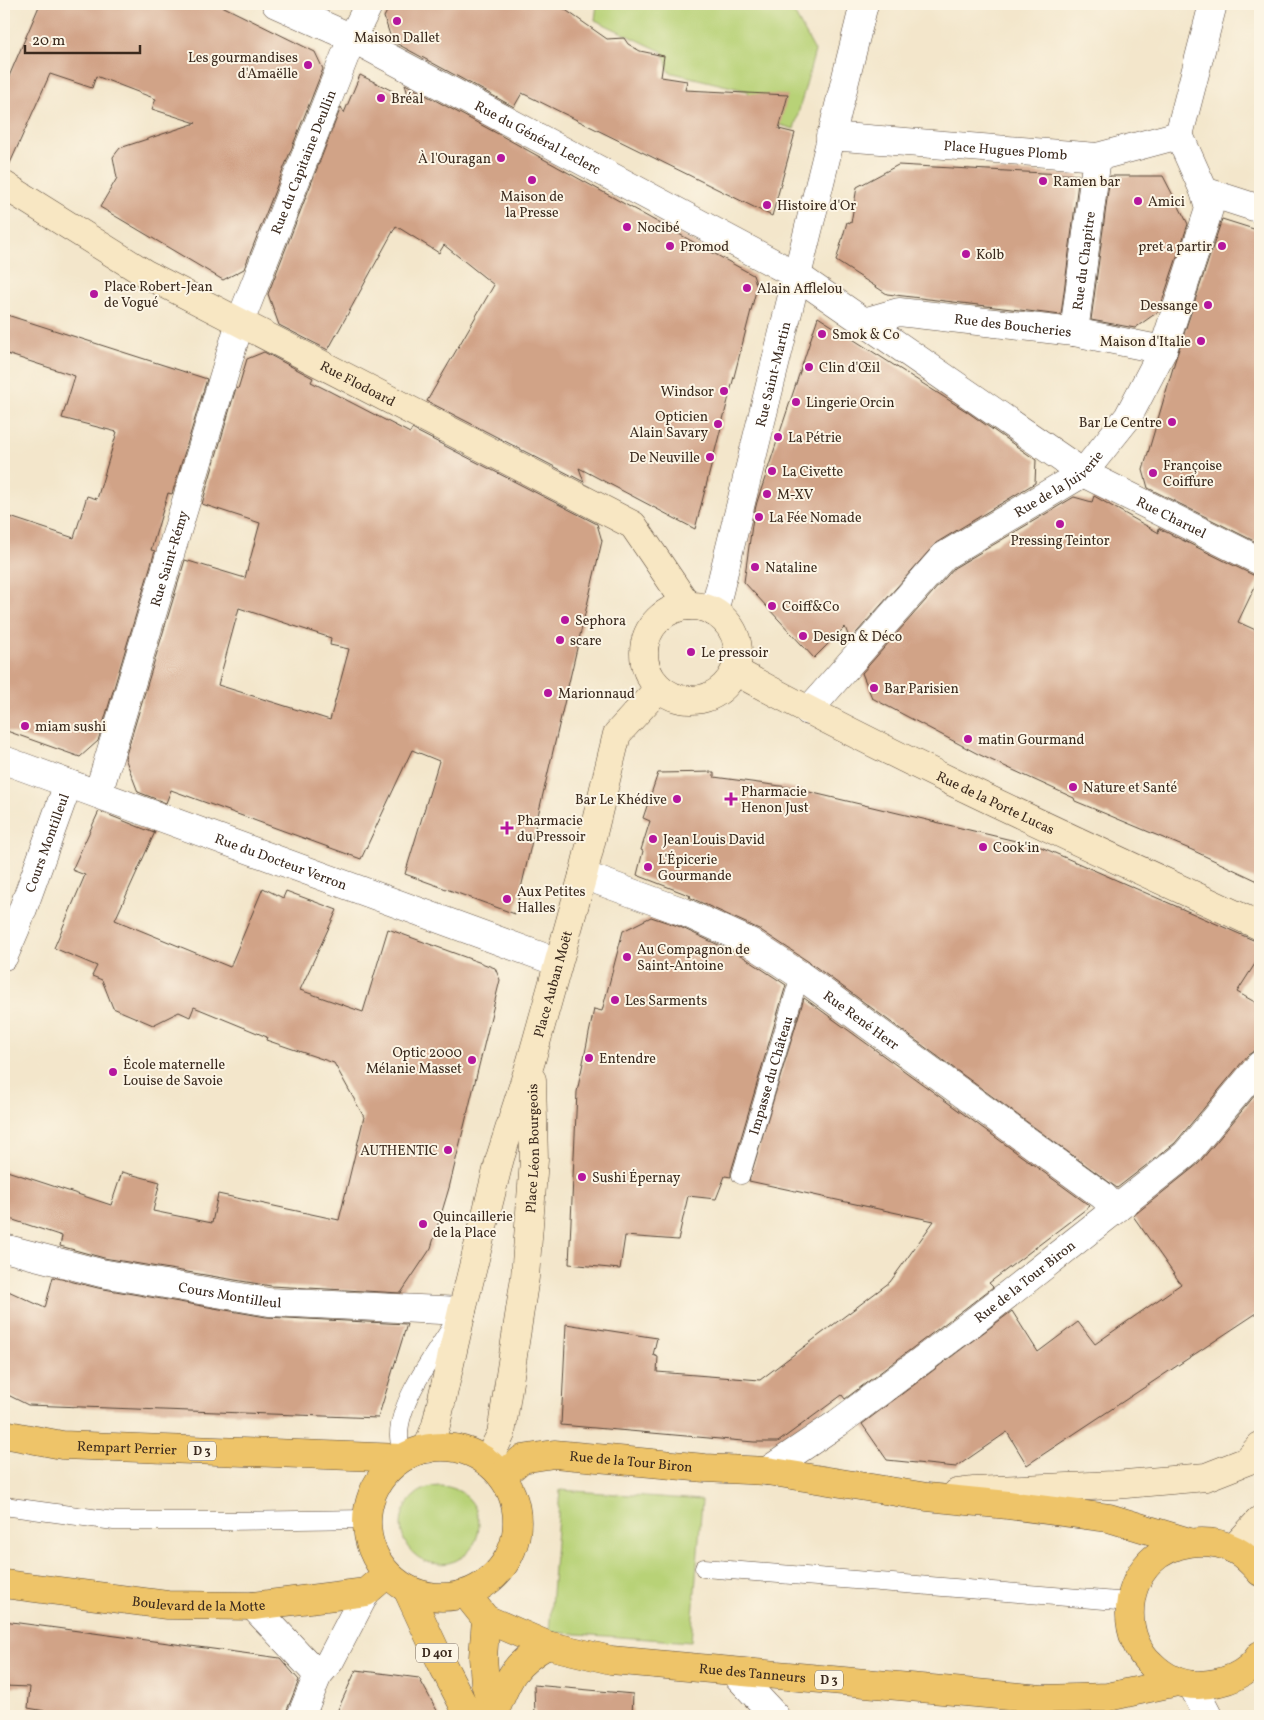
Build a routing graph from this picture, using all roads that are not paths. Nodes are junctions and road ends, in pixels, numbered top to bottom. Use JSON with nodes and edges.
{"nodes":[{"id":1,"x":276,"y":4,"type":"edge"},
{"id":2,"x":369,"y":4,"type":"edge"},
{"id":3,"x":864,"y":4,"type":"edge"},
{"id":4,"x":1213,"y":4,"type":"edge"},
{"id":5,"x":352,"y":38,"type":"junction"},
{"id":6,"x":1179,"y":135,"type":"junction"},
{"id":7,"x":830,"y":136,"type":"junction"},
{"id":8,"x":1097,"y":157,"type":"junction"},
{"id":9,"x":4,"y":185,"type":"edge"},
{"id":10,"x":1204,"y":191,"type":"junction"},
{"id":11,"x":1260,"y":209,"type":"edge"},
{"id":12,"x":796,"y":275,"type":"junction"},
{"id":13,"x":240,"y":322,"type":"junction"},
{"id":14,"x":864,"y":322,"type":"junction"},
{"id":15,"x":1074,"y":332,"type":"junction"},
{"id":16,"x":1163,"y":350,"type":"junction"},
{"id":17,"x":1083,"y":473,"type":"junction"},
{"id":18,"x":1260,"y":561,"type":"edge"},
{"id":19,"x":688,"y":606,"type":"junction"},
{"id":20,"x":714,"y":612,"type":"junction"},
{"id":21,"x":735,"y":671,"type":"junction"},
{"id":22,"x":659,"y":688,"type":"junction"},
{"id":23,"x":808,"y":711,"type":"junction"},
{"id":24,"x":4,"y":760,"type":"edge"},
{"id":25,"x":68,"y":784,"type":"junction"},
{"id":26,"x":98,"y":794,"type":"junction"},
{"id":27,"x":583,"y":875,"type":"junction"},
{"id":28,"x":1260,"y":926,"type":"edge"},
{"id":29,"x":4,"y":956,"type":"edge"},
{"id":30,"x":557,"y":962,"type":"junction"},
{"id":31,"x":800,"y":975,"type":"junction"},
{"id":32,"x":531,"y":1061,"type":"junction"},
{"id":33,"x":1260,"y":1065,"type":"edge"},
{"id":34,"x":741,"y":1176,"type":"dead end"},
{"id":35,"x":1116,"y":1209,"type":"junction"},
{"id":36,"x":4,"y":1248,"type":"edge"},
{"id":37,"x":462,"y":1311,"type":"junction"},
{"id":38,"x":4,"y":1434,"type":"edge"},
{"id":39,"x":1260,"y":1446,"type":"edge"},
{"id":40,"x":427,"y":1449,"type":"junction"},
{"id":41,"x":402,"y":1458,"type":"junction"},
{"id":42,"x":495,"y":1469,"type":"junction"},
{"id":43,"x":767,"y":1472,"type":"junction"},
{"id":44,"x":927,"y":1497,"type":"junction"},
{"id":45,"x":4,"y":1506,"type":"edge"},
{"id":46,"x":366,"y":1519,"type":"junction"},
{"id":47,"x":1260,"y":1520,"type":"edge"},
{"id":48,"x":1190,"y":1542,"type":"junction"},
{"id":49,"x":1233,"y":1549,"type":"junction"},
{"id":50,"x":704,"y":1568,"type":"dead end"},
{"id":51,"x":1260,"y":1572,"type":"edge"},
{"id":52,"x":397,"y":1581,"type":"junction"},
{"id":53,"x":4,"y":1584,"type":"edge"},
{"id":54,"x":366,"y":1592,"type":"junction"},
{"id":55,"x":466,"y":1594,"type":"junction"},
{"id":56,"x":1130,"y":1602,"type":"junction"},
{"id":57,"x":253,"y":1606,"type":"junction"},
{"id":58,"x":486,"y":1619,"type":"junction"},
{"id":59,"x":547,"y":1645,"type":"junction"},
{"id":60,"x":1259,"y":1658,"type":"edge"},
{"id":61,"x":734,"y":1672,"type":"junction"},
{"id":62,"x":318,"y":1675,"type":"junction"},
{"id":63,"x":1185,"y":1683,"type":"junction"},
{"id":64,"x":486,"y":1715,"type":"edge"},
{"id":65,"x":301,"y":1716,"type":"edge"},
{"id":66,"x":775,"y":1716,"type":"edge"},
{"id":67,"x":1208,"y":1716,"type":"edge"}],
"edges":[{"from":1,"to":5,"type":"street","name":"Rue du Général Leclerc"},
{"from":2,"to":5,"type":"street","name":"Rue du Capitaine Deullin"},
{"from":3,"to":7,"type":"street"},
{"from":4,"to":6,"type":"street"},
{"from":5,"to":12,"type":"street","name":"Rue du Général Leclerc"},
{"from":5,"to":13,"type":"street","name":"Rue du Capitaine Deullin"},
{"from":6,"to":8,"type":"street","name":"Place Hugues Plomb"},
{"from":6,"to":10,"type":"street","name":"Rue de la Juiverie"},
{"from":7,"to":8,"type":"street","name":"Place Hugues Plomb"},
{"from":7,"to":12,"type":"street","name":"Rue Saint-Martin"},
{"from":8,"to":15,"type":"street","name":"Rue du Chapitre"},
{"from":9,"to":13,"type":"main road","name":"Rue Flodoard"},
{"from":10,"to":11,"type":"street"},
{"from":10,"to":16,"type":"street","name":"Rue de la Juiverie"},
{"from":12,"to":14,"type":"street"},
{"from":12,"to":20,"type":"street","name":"Rue Saint-Martin"},
{"from":13,"to":19,"type":"main road","name":"Rue Flodoard"},
{"from":13,"to":26,"type":"street","name":"Rue Saint-Rémy"},
{"from":14,"to":15,"type":"street","name":"Rue des Boucheries"},
{"from":14,"to":17,"type":"street"},
{"from":15,"to":16,"type":"street","name":"Rue des Boucheries"},
{"from":16,"to":17,"type":"street","name":"Rue de la Juiverie"},
{"from":17,"to":18,"type":"street","name":"Rue Charuel"},
{"from":17,"to":23,"type":"street","name":"Rue de la Juiverie"},
{"from":19,"to":20,"type":"main road"},
{"from":19,"to":22,"type":"main road"},
{"from":20,"to":21,"type":"main road"},
{"from":21,"to":22,"type":"main road"},
{"from":21,"to":23,"type":"main road","name":"Rue de la Porte Lucas"},
{"from":22,"to":27,"type":"main road","name":"Place Auban Moët"},
{"from":23,"to":28,"type":"main road","name":"Rue de la Porte Lucas"},
{"from":24,"to":25,"type":"street","name":"Rue du Docteur Verron"},
{"from":25,"to":26,"type":"street","name":"Rue du Docteur Verron"},
{"from":25,"to":29,"type":"street","name":"Cours Montilleul"},
{"from":26,"to":30,"type":"street","name":"Rue du Docteur Verron"},
{"from":27,"to":30,"type":"main road","name":"Place Auban Moët"},
{"from":27,"to":31,"type":"street","name":"Rue René Herr"},
{"from":30,"to":32,"type":"main road","name":"Place Auban Moët"},
{"from":31,"to":34,"type":"lane","name":"Impasse du Château"},
{"from":31,"to":35,"type":"street","name":"Rue René Herr"},
{"from":32,"to":37,"type":"main road","name":"Place Léon Bourgeois"},
{"from":32,"to":42,"type":"main road","name":"Place Léon Bourgeois"},
{"from":33,"to":35,"type":"street","name":"Rue de la Tour Biron"},
{"from":35,"to":43,"type":"street","name":"Rue de la Tour Biron"},
{"from":36,"to":37,"type":"street","name":"Cours Montilleul"},
{"from":37,"to":40,"type":"main road","name":"Place Léon Bourgeois"},
{"from":37,"to":41,"type":"lane","name":"Place Léon Bourgeois"},
{"from":38,"to":41,"type":"main road","name":"Rempart Perrier","number":"D 3"},
{"from":39,"to":44,"type":"main road"},
{"from":40,"to":41,"type":"main road"},
{"from":40,"to":42,"type":"main road"},
{"from":41,"to":46,"type":"main road"},
{"from":42,"to":43,"type":"main road","name":"Rue de la Tour Biron"},
{"from":42,"to":55,"type":"main road"},
{"from":43,"to":44,"type":"main road","name":"Rue de la Tour Biron"},
{"from":44,"to":48,"type":"main road","name":"Rue de la Tour Biron"},
{"from":45,"to":46,"type":"lane"},
{"from":46,"to":52,"type":"main road"},
{"from":47,"to":49,"type":"main road"},
{"from":48,"to":49,"type":"main road"},
{"from":48,"to":56,"type":"main road"},
{"from":49,"to":51,"type":"main road"},
{"from":50,"to":56,"type":"lane"},
{"from":52,"to":54,"type":"main road"},
{"from":52,"to":55,"type":"main road"},
{"from":52,"to":64,"type":"main road","number":"D 401"},
{"from":53,"to":57,"type":"main road","name":"Boulevard de la Motte"},
{"from":54,"to":57,"type":"main road","name":"Boulevard de la Motte"},
{"from":54,"to":62,"type":"street"},
{"from":55,"to":58,"type":"main road","name":"Rue des Tanneurs","number":"D 3"},
{"from":56,"to":63,"type":"main road"},
{"from":57,"to":62,"type":"street"},
{"from":58,"to":59,"type":"main road","name":"Rue des Tanneurs","number":"D 3"},
{"from":58,"to":64,"type":"main road"},
{"from":59,"to":61,"type":"main road","name":"Rue des Tanneurs","number":"D 3"},
{"from":59,"to":64,"type":"main road"},
{"from":60,"to":63,"type":"main road","name":"Rue des Tanneurs"},
{"from":61,"to":63,"type":"main road","name":"Rue des Tanneurs","number":"D 3"},
{"from":61,"to":66,"type":"street"},
{"from":62,"to":65,"type":"street"},
{"from":63,"to":67,"type":"street"}]}
